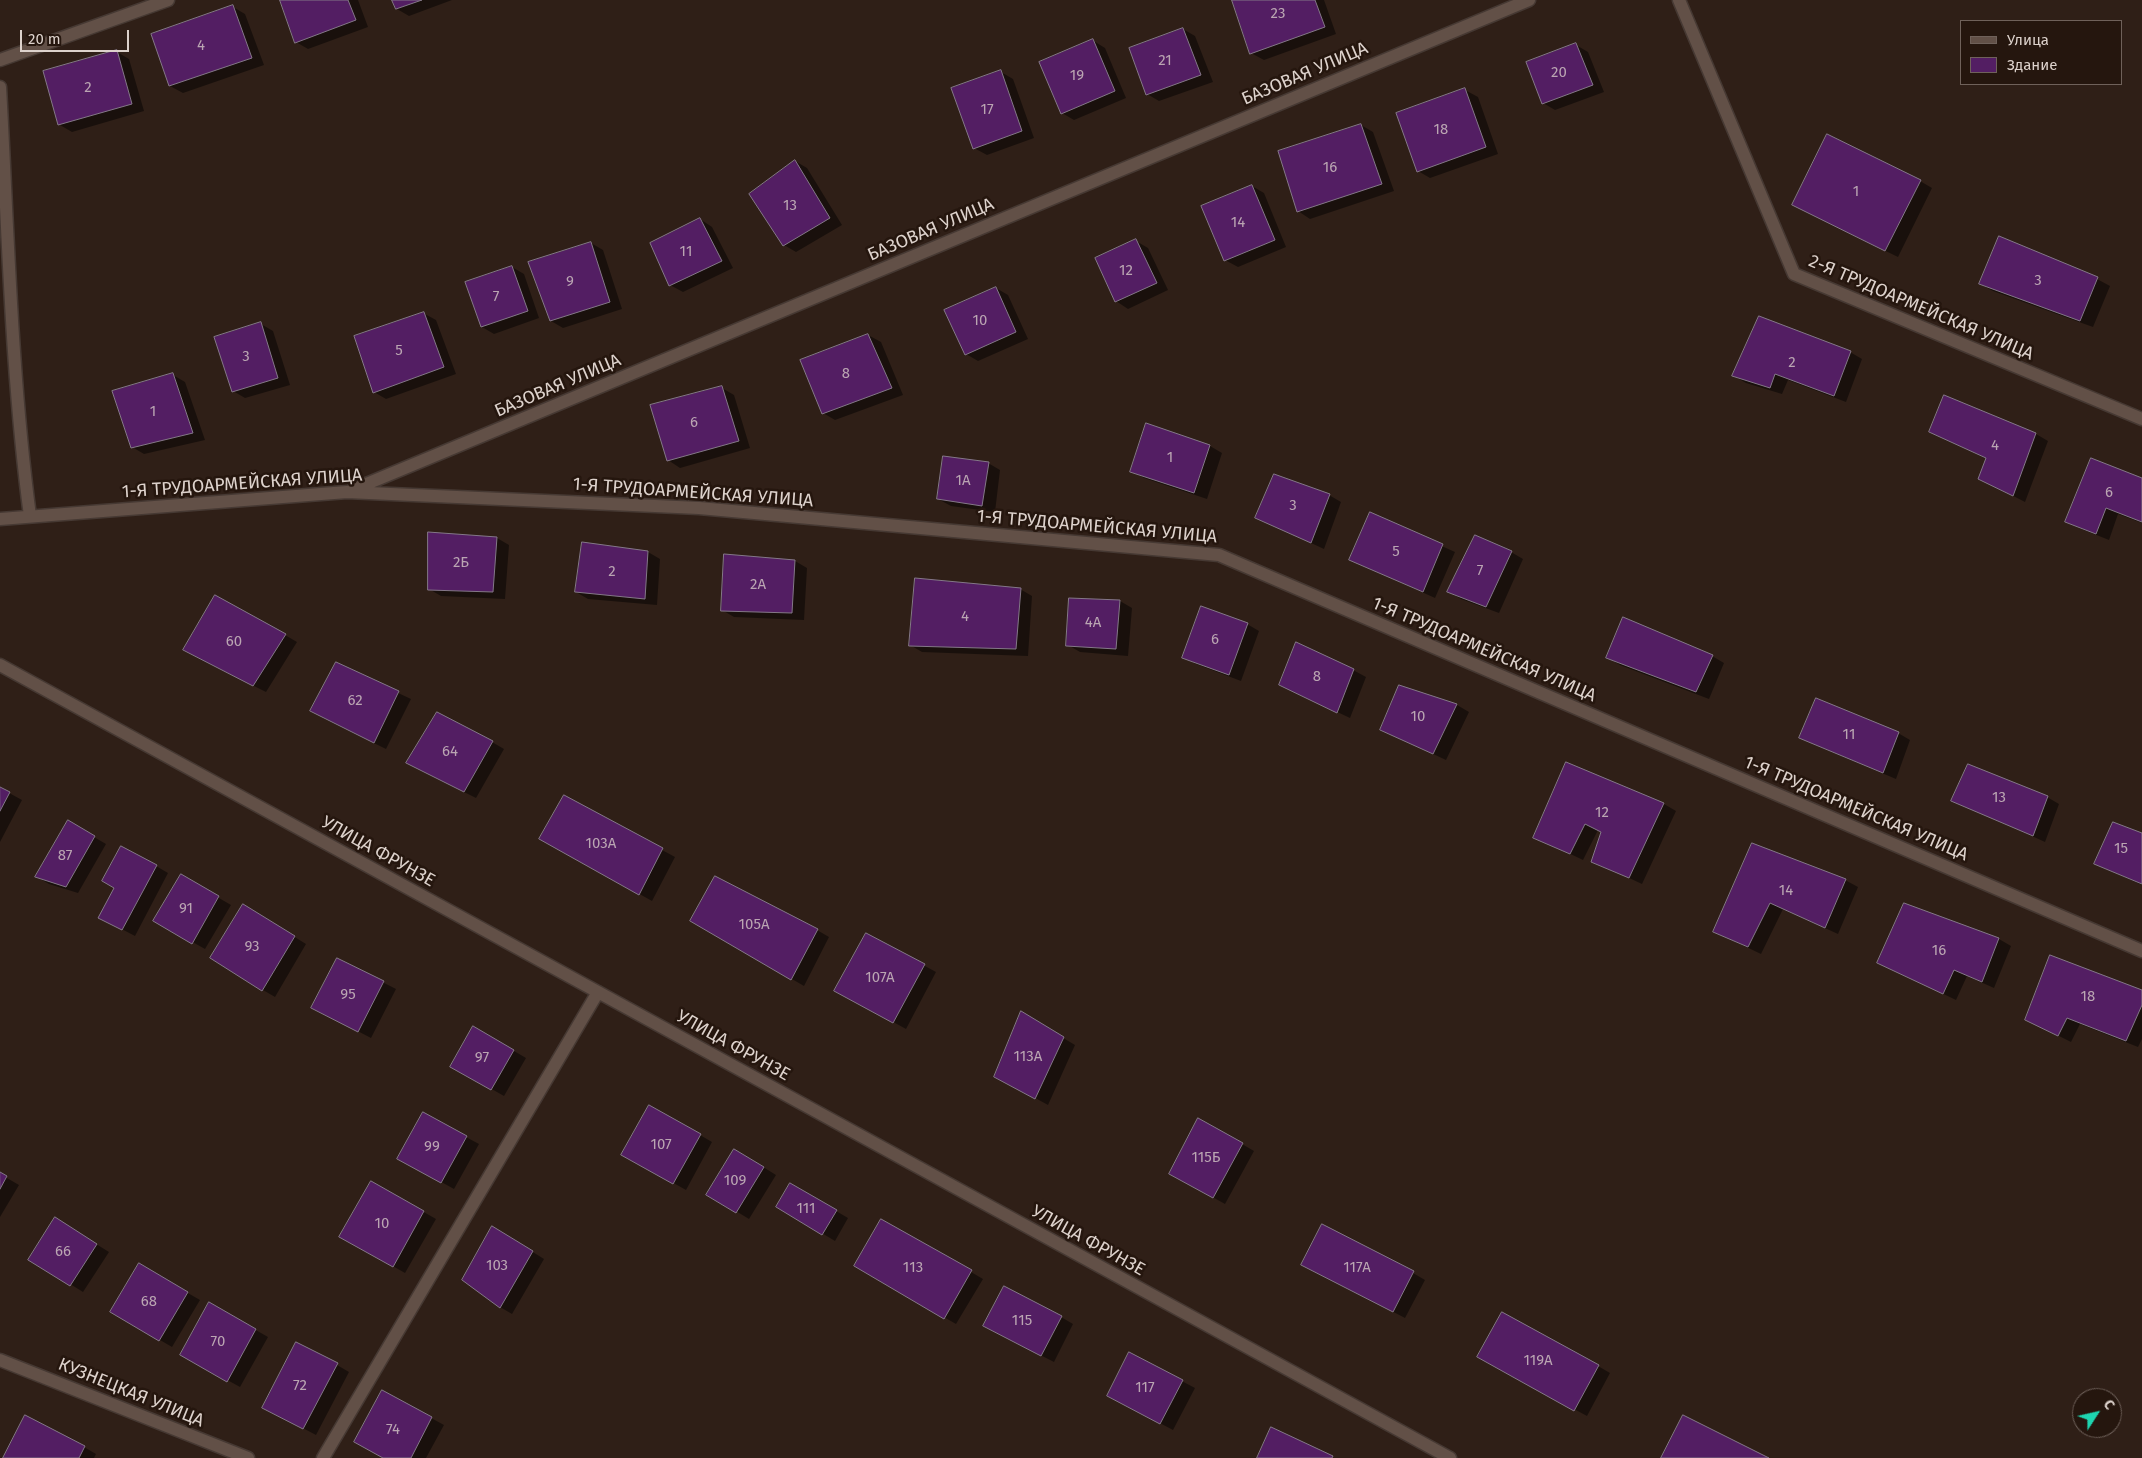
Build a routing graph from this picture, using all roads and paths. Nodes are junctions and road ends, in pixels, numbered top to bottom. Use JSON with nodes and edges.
{"nodes":[{"id":1,"x":168,"y":0,"type":"edge"},
{"id":2,"x":1529,"y":0,"type":"edge"},
{"id":3,"x":1679,"y":0,"type":"edge"},
{"id":4,"x":0,"y":60,"type":"edge"},
{"id":5,"x":0,"y":87,"type":"edge"},
{"id":6,"x":2142,"y":419,"type":"edge"},
{"id":7,"x":347,"y":492,"type":"junction"},
{"id":8,"x":30,"y":516,"type":"junction"},
{"id":9,"x":0,"y":519,"type":"edge"},
{"id":10,"x":0,"y":665,"type":"edge"},
{"id":11,"x":2142,"y":951,"type":"edge"},
{"id":12,"x":598,"y":992,"type":"junction"},
{"id":13,"x":0,"y":1360,"type":"edge"},
{"id":14,"x":248,"y":1458,"type":"edge"},
{"id":15,"x":323,"y":1458,"type":"edge"},
{"id":16,"x":1450,"y":1458,"type":"edge"}],
"edges":[{"from":1,"to":4,"type":"street"},
{"from":2,"to":7,"type":"street","name":"БАЗОВАЯ УЛИЦА"},
{"from":3,"to":6,"type":"street","name":"2-Я ТРУДОАРМЕЙСКАЯ УЛИЦА"},
{"from":5,"to":8,"type":"street"},
{"from":7,"to":8,"type":"street","name":"1-Я ТРУДОАРМЕЙСКАЯ УЛИЦА"},
{"from":7,"to":11,"type":"street","name":"1-Я ТРУДОАРМЕЙСКАЯ УЛИЦА"},
{"from":8,"to":9,"type":"street","name":"1-Я ТРУДОАРМЕЙСКАЯ УЛИЦА"},
{"from":10,"to":12,"type":"street","name":"УЛИЦА ФРУНЗЕ"},
{"from":12,"to":15,"type":"street"},
{"from":12,"to":16,"type":"street","name":"УЛИЦА ФРУНЗЕ"},
{"from":13,"to":14,"type":"street","name":"КУЗНЕЦКАЯ УЛИЦА"}]}
